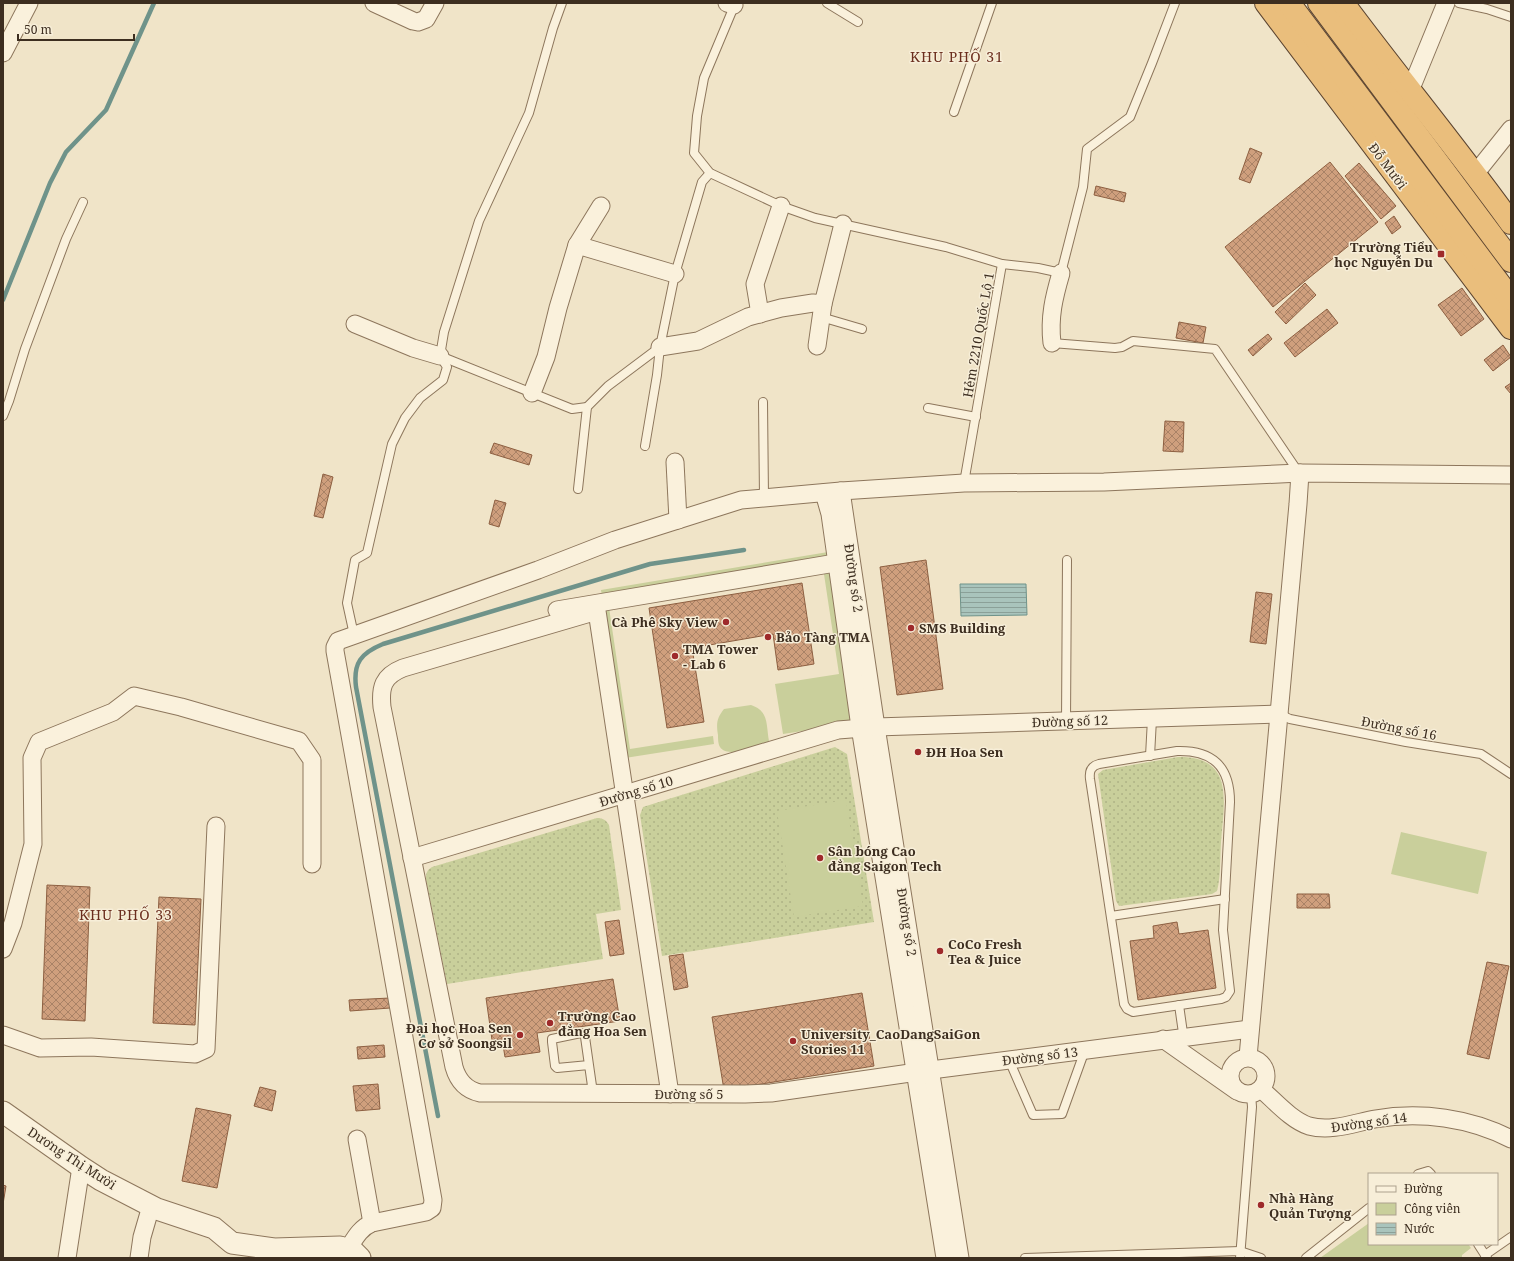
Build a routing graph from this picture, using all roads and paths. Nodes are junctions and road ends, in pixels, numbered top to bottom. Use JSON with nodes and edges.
{"nodes":[{"id":1,"x":29,"y":3,"type":"edge"},
{"id":2,"x":374,"y":3,"type":"edge"},
{"id":3,"x":435,"y":3,"type":"edge"},
{"id":4,"x":562,"y":3,"type":"edge"},
{"id":5,"x":827,"y":3,"type":"edge"},
{"id":6,"x":992,"y":3,"type":"edge"},
{"id":7,"x":1175,"y":3,"type":"edge"},
{"id":8,"x":1266,"y":3,"type":"edge"},
{"id":9,"x":1288,"y":3,"type":"edge"},
{"id":10,"x":1319,"y":3,"type":"edge"},
{"id":11,"x":1343,"y":3,"type":"edge"},
{"id":12,"x":1446,"y":3,"type":"edge"},
{"id":13,"x":1459,"y":3,"type":"edge"},
{"id":14,"x":732,"y":4,"type":"edge"},
{"id":15,"x":1511,"y":17,"type":"edge"},
{"id":16,"x":858,"y":22,"type":"dead end"},
{"id":17,"x":7,"y":35,"type":"edge"},
{"id":18,"x":3,"y":53,"type":"edge"},
{"id":19,"x":1410,"y":91,"type":"junction"},
{"id":20,"x":954,"y":112,"type":"dead end"},
{"id":21,"x":1511,"y":129,"type":"edge"},
{"id":22,"x":710,"y":173,"type":"junction"},
{"id":23,"x":1475,"y":174,"type":"junction"},
{"id":24,"x":83,"y":202,"type":"dead end"},
{"id":25,"x":601,"y":206,"type":"dead end"},
{"id":26,"x":781,"y":206,"type":"junction"},
{"id":27,"x":1511,"y":223,"type":"edge"},
{"id":28,"x":843,"y":224,"type":"junction"},
{"id":29,"x":577,"y":245,"type":"junction"},
{"id":30,"x":1511,"y":261,"type":"edge"},
{"id":31,"x":1002,"y":264,"type":"junction"},
{"id":32,"x":1061,"y":273,"type":"junction"},
{"id":33,"x":675,"y":274,"type":"junction"},
{"id":34,"x":1511,"y":299,"type":"edge"},
{"id":35,"x":822,"y":311,"type":"junction"},
{"id":36,"x":760,"y":314,"type":"junction"},
{"id":37,"x":355,"y":324,"type":"dead end"},
{"id":38,"x":1511,"y":328,"type":"edge"},
{"id":39,"x":862,"y":329,"type":"dead end"},
{"id":40,"x":1052,"y":343,"type":"joint"},
{"id":41,"x":817,"y":346,"type":"dead end"},
{"id":42,"x":660,"y":347,"type":"junction"},
{"id":43,"x":440,"y":356,"type":"junction"},
{"id":44,"x":532,"y":393,"type":"junction"},
{"id":45,"x":762,"y":402,"type":"dead end"},
{"id":46,"x":587,"y":407,"type":"junction"},
{"id":47,"x":928,"y":408,"type":"dead end"},
{"id":48,"x":3,"y":416,"type":"edge"},
{"id":49,"x":976,"y":417,"type":"junction"},
{"id":50,"x":645,"y":446,"type":"dead end"},
{"id":51,"x":675,"y":462,"type":"dead end"},
{"id":52,"x":1300,"y":473,"type":"junction"},
{"id":53,"x":1511,"y":475,"type":"edge"},
{"id":54,"x":964,"y":483,"type":"junction"},
{"id":55,"x":578,"y":489,"type":"dead end"},
{"id":56,"x":841,"y":491,"type":"junction"},
{"id":57,"x":824,"y":493,"type":"junction"},
{"id":58,"x":764,"y":498,"type":"junction"},
{"id":59,"x":678,"y":520,"type":"junction"},
{"id":60,"x":1067,"y":560,"type":"dead end"},
{"id":61,"x":844,"y":562,"type":"junction"},
{"id":62,"x":557,"y":610,"type":"dead end"},
{"id":63,"x":354,"y":635,"type":"junction"},
{"id":64,"x":1279,"y":714,"type":"junction"},
{"id":65,"x":1152,"y":718,"type":"junction"},
{"id":66,"x":1066,"y":722,"type":"junction"},
{"id":67,"x":868,"y":727,"type":"junction"},
{"id":68,"x":1150,"y":756,"type":"junction"},
{"id":69,"x":1511,"y":774,"type":"edge"},
{"id":70,"x":625,"y":794,"type":"junction"},
{"id":71,"x":216,"y":826,"type":"dead end"},
{"id":72,"x":412,"y":858,"type":"junction"},
{"id":73,"x":312,"y":864,"type":"dead end"},
{"id":74,"x":1224,"y":899,"type":"junction"},
{"id":75,"x":1111,"y":916,"type":"junction"},
{"id":76,"x":3,"y":949,"type":"edge"},
{"id":77,"x":1179,"y":1005,"type":"junction"},
{"id":78,"x":1250,"y":1029,"type":"junction"},
{"id":79,"x":3,"y":1034,"type":"edge"},
{"id":80,"x":1183,"y":1037,"type":"junction"},
{"id":81,"x":1163,"y":1039,"type":"junction"},
{"id":82,"x":1085,"y":1050,"type":"junction"},
{"id":83,"x":1186,"y":1055,"type":"junction"},
{"id":84,"x":1248,"y":1057,"type":"junction"},
{"id":85,"x":1009,"y":1060,"type":"junction"},
{"id":86,"x":589,"y":1065,"type":"junction"},
{"id":87,"x":923,"y":1071,"type":"junction"},
{"id":88,"x":1250,"y":1091,"type":"junction"},
{"id":89,"x":593,"y":1093,"type":"junction"},
{"id":90,"x":670,"y":1094,"type":"junction"},
{"id":91,"x":3,"y":1112,"type":"edge"},
{"id":92,"x":357,"y":1139,"type":"dead end"},
{"id":93,"x":1511,"y":1139,"type":"edge"},
{"id":94,"x":81,"y":1167,"type":"junction"},
{"id":95,"x":151,"y":1206,"type":"junction"},
{"id":96,"x":1368,"y":1209,"type":"edge"},
{"id":97,"x":372,"y":1223,"type":"junction"},
{"id":98,"x":1511,"y":1237,"type":"edge"},
{"id":99,"x":1479,"y":1245,"type":"edge"},
{"id":100,"x":354,"y":1253,"type":"edge"},
{"id":101,"x":1240,"y":1254,"type":"edge"},
{"id":102,"x":1486,"y":1257,"type":"edge"},
{"id":103,"x":67,"y":1258,"type":"edge"},
{"id":104,"x":139,"y":1258,"type":"edge"},
{"id":105,"x":945,"y":1258,"type":"edge"},
{"id":106,"x":960,"y":1258,"type":"edge"},
{"id":107,"x":1025,"y":1258,"type":"edge"},
{"id":108,"x":1261,"y":1258,"type":"edge"},
{"id":109,"x":1306,"y":1258,"type":"edge"}],
"edges":[{"from":1,"to":17,"type":"street"},
{"from":2,"to":3,"type":"street"},
{"from":4,"to":43,"type":"lane"},
{"from":5,"to":16,"type":"lane"},
{"from":6,"to":20,"type":"lane"},
{"from":7,"to":32,"type":"lane"},
{"from":8,"to":38,"type":"highway","name":"Đỗ Mười"},
{"from":9,"to":34,"type":"highway","name":"Đỗ Mười"},
{"from":10,"to":30,"type":"highway"},
{"from":11,"to":19,"type":"highway"},
{"from":12,"to":19,"type":"street"},
{"from":13,"to":15,"type":"lane"},
{"from":14,"to":22,"type":"lane"},
{"from":17,"to":18,"type":"street"},
{"from":19,"to":23,"type":"highway"},
{"from":21,"to":23,"type":"street"},
{"from":22,"to":26,"type":"lane"},
{"from":22,"to":33,"type":"lane"},
{"from":23,"to":27,"type":"highway"},
{"from":24,"to":48,"type":"lane"},
{"from":25,"to":29,"type":"street"},
{"from":26,"to":28,"type":"lane"},
{"from":26,"to":36,"type":"street"},
{"from":28,"to":31,"type":"lane"},
{"from":28,"to":35,"type":"street"},
{"from":29,"to":33,"type":"street"},
{"from":29,"to":44,"type":"street"},
{"from":31,"to":32,"type":"lane","name":"Hẻm 2210 Quốc Lộ 1"},
{"from":31,"to":49,"type":"lane","name":"Hẻm 2210 Quốc Lộ 1"},
{"from":32,"to":40,"type":"street"},
{"from":33,"to":42,"type":"lane"},
{"from":35,"to":36,"type":"street"},
{"from":35,"to":39,"type":"lane"},
{"from":35,"to":41,"type":"street"},
{"from":36,"to":42,"type":"street"},
{"from":37,"to":43,"type":"street"},
{"from":40,"to":52,"type":"lane"},
{"from":42,"to":46,"type":"lane"},
{"from":42,"to":50,"type":"lane"},
{"from":43,"to":44,"type":"lane"},
{"from":43,"to":63,"type":"lane"},
{"from":44,"to":46,"type":"lane"},
{"from":45,"to":58,"type":"lane"},
{"from":46,"to":55,"type":"lane"},
{"from":47,"to":49,"type":"lane"},
{"from":49,"to":54,"type":"lane","name":"Hẻm 2210 Quốc Lộ 1"},
{"from":51,"to":59,"type":"street"},
{"from":52,"to":53,"type":"street"},
{"from":52,"to":54,"type":"street"},
{"from":52,"to":64,"type":"street"},
{"from":54,"to":56,"type":"street"},
{"from":56,"to":57,"type":"street"},
{"from":56,"to":61,"type":"street","name":"Đường số 2"},
{"from":57,"to":58,"type":"street"},
{"from":57,"to":61,"type":"street","name":"Đường số 2"},
{"from":58,"to":59,"type":"street"},
{"from":59,"to":63,"type":"street"},
{"from":60,"to":66,"type":"lane"},
{"from":61,"to":62,"type":"street"},
{"from":61,"to":67,"type":"street","name":"Đường số 2"},
{"from":63,"to":97,"type":"street"},
{"from":64,"to":65,"type":"street","name":"Đường số 12"},
{"from":64,"to":69,"type":"lane","name":"Đường số 16"},
{"from":64,"to":78,"type":"street"},
{"from":65,"to":66,"type":"street","name":"Đường số 12"},
{"from":65,"to":68,"type":"lane"},
{"from":66,"to":67,"type":"street","name":"Đường số 12"},
{"from":67,"to":70,"type":"street","name":"Đường số 10"},
{"from":67,"to":87,"type":"street","name":"Đường số 2"},
{"from":68,"to":74,"type":"lane"},
{"from":68,"to":75,"type":"lane"},
{"from":70,"to":72,"type":"street","name":"Đường số 10"},
{"from":70,"to":72,"type":"street"},
{"from":70,"to":90,"type":"street"},
{"from":71,"to":79,"type":"street"},
{"from":72,"to":89,"type":"street","name":"Đường số 5"},
{"from":73,"to":76,"type":"street"},
{"from":74,"to":75,"type":"lane"},
{"from":74,"to":77,"type":"lane"},
{"from":75,"to":77,"type":"lane"},
{"from":77,"to":80,"type":"lane"},
{"from":78,"to":80,"type":"street","name":"Đường số 13"},
{"from":78,"to":84,"type":"street"},
{"from":80,"to":81,"type":"street","name":"Đường số 13"},
{"from":80,"to":83,"type":"lane"},
{"from":81,"to":82,"type":"street","name":"Đường số 13"},
{"from":81,"to":83,"type":"street"},
{"from":82,"to":85,"type":"street","name":"Đường số 13"},
{"from":82,"to":85,"type":"lane"},
{"from":83,"to":88,"type":"street"},
{"from":84,"to":88,"type":"street"},
{"from":84,"to":88,"type":"street"},
{"from":85,"to":87,"type":"street","name":"Đường số 13"},
{"from":86,"to":86,"type":"lane"},
{"from":86,"to":89,"type":"lane"},
{"from":87,"to":90,"type":"street","name":"Đường số 5"},
{"from":87,"to":105,"type":"street","name":"Đường số 2"},
{"from":87,"to":106,"type":"street","name":"Đường số 2"},
{"from":88,"to":93,"type":"street","name":"Đường số 14"},
{"from":88,"to":101,"type":"lane"},
{"from":89,"to":90,"type":"street","name":"Đường số 5"},
{"from":91,"to":94,"type":"street","name":"Dương Thị Mười"},
{"from":92,"to":97,"type":"street"},
{"from":94,"to":95,"type":"street","name":"Dương Thị Mười"},
{"from":94,"to":103,"type":"street"},
{"from":95,"to":100,"type":"street","name":"Dương Thị Mười"},
{"from":95,"to":104,"type":"street"},
{"from":96,"to":109,"type":"lane"},
{"from":97,"to":100,"type":"street"},
{"from":98,"to":102,"type":"lane"},
{"from":99,"to":102,"type":"lane"},
{"from":101,"to":107,"type":"lane"},
{"from":101,"to":108,"type":"lane"}]}
